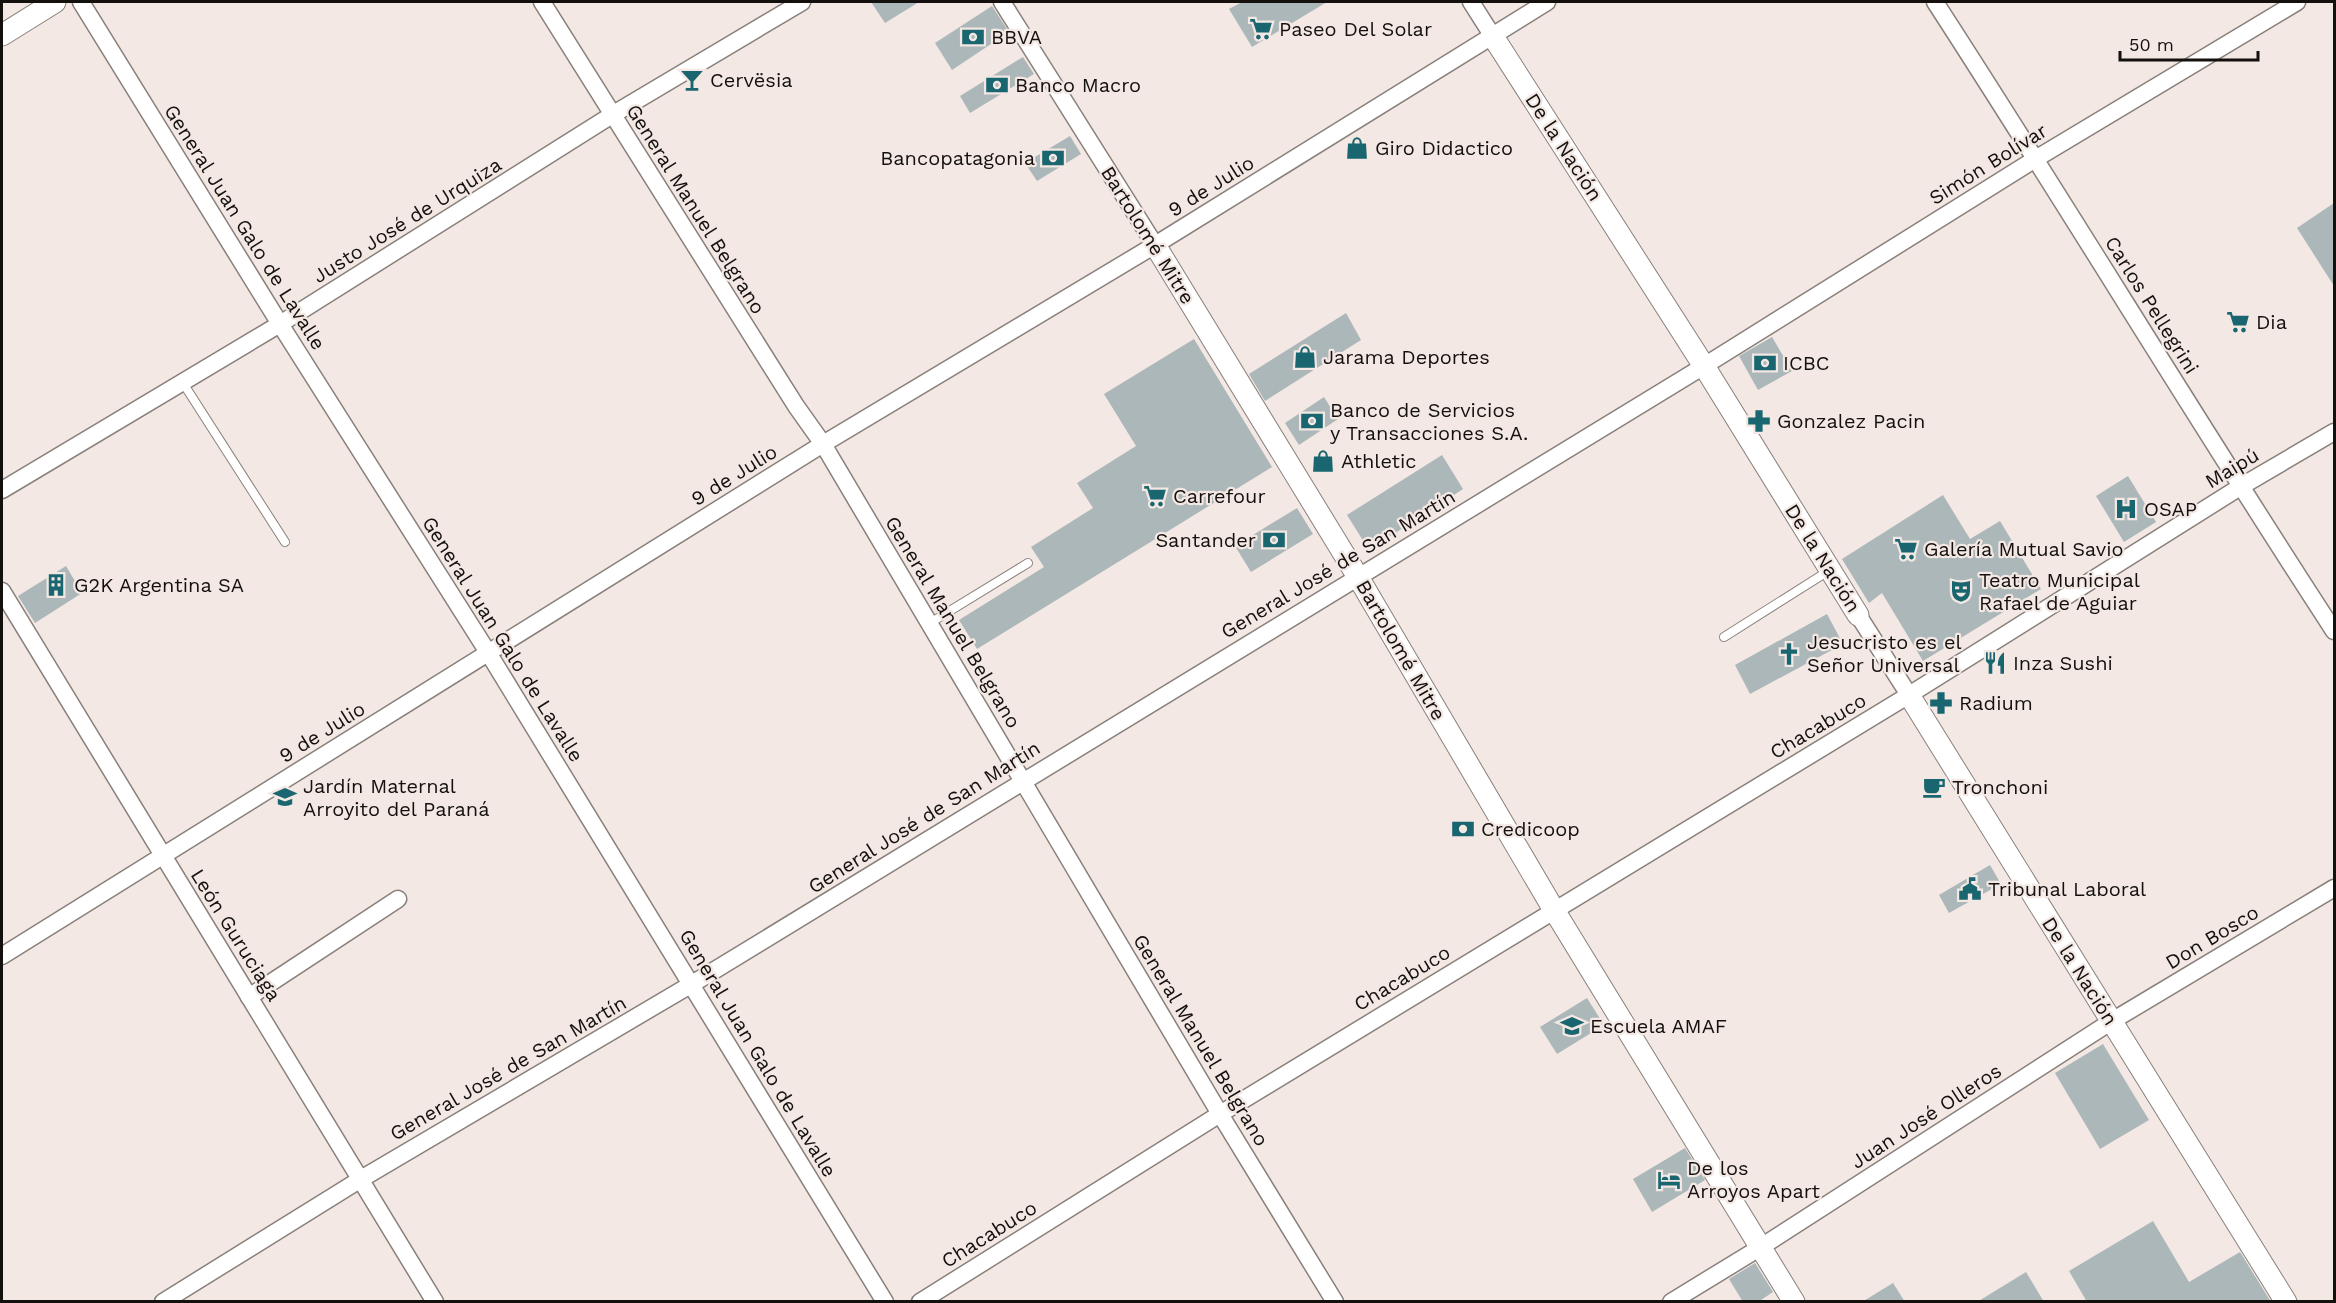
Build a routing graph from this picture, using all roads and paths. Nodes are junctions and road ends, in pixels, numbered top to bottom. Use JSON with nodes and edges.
{"nodes":[{"id":1,"x":55,"y":2,"type":"edge"},
{"id":2,"x":81,"y":2,"type":"edge"},
{"id":3,"x":542,"y":2,"type":"edge"},
{"id":4,"x":802,"y":2,"type":"edge"},
{"id":5,"x":1002,"y":2,"type":"edge"},
{"id":6,"x":1471,"y":2,"type":"edge"},
{"id":7,"x":1547,"y":2,"type":"edge"},
{"id":8,"x":1935,"y":2,"type":"edge"},
{"id":9,"x":2297,"y":2,"type":"edge"},
{"id":10,"x":2,"y":34,"type":"edge"},
{"id":11,"x":1492,"y":35,"type":"junction"},
{"id":12,"x":612,"y":115,"type":"junction"},
{"id":13,"x":2037,"y":158,"type":"junction"},
{"id":14,"x":1155,"y":245,"type":"junction"},
{"id":15,"x":280,"y":324,"type":"junction"},
{"id":16,"x":1704,"y":366,"type":"junction"},
{"id":17,"x":183,"y":383,"type":"junction"},
{"id":18,"x":2334,"y":432,"type":"edge"},
{"id":19,"x":823,"y":444,"type":"junction"},
{"id":20,"x":2240,"y":487,"type":"junction"},
{"id":21,"x":2,"y":490,"type":"edge"},
{"id":22,"x":285,"y":542,"type":"dead end"},
{"id":23,"x":1028,"y":563,"type":"dead end"},
{"id":24,"x":1830,"y":570,"type":"junction"},
{"id":25,"x":1358,"y":577,"type":"junction"},
{"id":26,"x":2,"y":591,"type":"edge"},
{"id":27,"x":1858,"y":615,"type":"joint"},
{"id":28,"x":930,"y":622,"type":"junction"},
{"id":29,"x":2334,"y":631,"type":"edge"},
{"id":30,"x":1724,"y":637,"type":"dead end"},
{"id":31,"x":489,"y":654,"type":"junction"},
{"id":32,"x":1909,"y":695,"type":"junction"},
{"id":33,"x":1024,"y":780,"type":"junction"},
{"id":34,"x":162,"y":855,"type":"junction"},
{"id":35,"x":2334,"y":888,"type":"edge"},
{"id":36,"x":398,"y":899,"type":"dead end"},
{"id":37,"x":1554,"y":910,"type":"junction"},
{"id":38,"x":2,"y":956,"type":"edge"},
{"id":39,"x":692,"y":984,"type":"junction"},
{"id":40,"x":249,"y":997,"type":"junction"},
{"id":41,"x":2112,"y":1022,"type":"junction"},
{"id":42,"x":1220,"y":1114,"type":"junction"},
{"id":43,"x":361,"y":1179,"type":"junction"},
{"id":44,"x":1761,"y":1247,"type":"junction"},
{"id":45,"x":163,"y":1302,"type":"edge"},
{"id":46,"x":435,"y":1302,"type":"edge"},
{"id":47,"x":885,"y":1302,"type":"edge"},
{"id":48,"x":920,"y":1302,"type":"edge"},
{"id":49,"x":1335,"y":1302,"type":"edge"},
{"id":50,"x":1671,"y":1302,"type":"edge"},
{"id":51,"x":1794,"y":1302,"type":"edge"},
{"id":52,"x":2286,"y":1302,"type":"edge"}],
"edges":[{"from":1,"to":10,"type":"street"},
{"from":2,"to":15,"type":"street","name":"General Juan Galo de Lavalle"},
{"from":3,"to":12,"type":"street","name":"General Manuel Belgrano"},
{"from":4,"to":12,"type":"street","name":"Justo José de Urquiza"},
{"from":5,"to":14,"type":"street","name":"Bartolomé Mitre"},
{"from":6,"to":11,"type":"street","name":"De la Nación"},
{"from":7,"to":11,"type":"street","name":"9 de Julio"},
{"from":8,"to":13,"type":"street","name":"Carlos Pellegrini"},
{"from":9,"to":13,"type":"street","name":"Simón Bolívar"},
{"from":11,"to":14,"type":"street","name":"9 de Julio"},
{"from":11,"to":16,"type":"street","name":"De la Nación"},
{"from":12,"to":15,"type":"street","name":"Justo José de Urquiza"},
{"from":12,"to":19,"type":"street","name":"General Manuel Belgrano"},
{"from":13,"to":16,"type":"street","name":"Simón Bolívar"},
{"from":13,"to":20,"type":"street","name":"Carlos Pellegrini"},
{"from":14,"to":19,"type":"street","name":"9 de Julio"},
{"from":14,"to":25,"type":"street","name":"Bartolomé Mitre"},
{"from":15,"to":17,"type":"street","name":"Justo José de Urquiza"},
{"from":15,"to":31,"type":"street","name":"General Juan Galo de Lavalle"},
{"from":16,"to":24,"type":"street","name":"De la Nación"},
{"from":16,"to":25,"type":"street","name":"General José de San Martín"},
{"from":17,"to":21,"type":"street","name":"Justo José de Urquiza"},
{"from":17,"to":22,"type":"lane"},
{"from":18,"to":20,"type":"street","name":"Maipú"},
{"from":19,"to":28,"type":"street","name":"General Manuel Belgrano"},
{"from":19,"to":31,"type":"street","name":"9 de Julio"},
{"from":20,"to":29,"type":"street","name":"Carlos Pellegrini"},
{"from":20,"to":32,"type":"street","name":"Maipú"},
{"from":23,"to":28,"type":"lane"},
{"from":24,"to":27,"type":"street","name":"De la Nación"},
{"from":24,"to":30,"type":"lane"},
{"from":25,"to":33,"type":"street","name":"General José de San Martín"},
{"from":25,"to":37,"type":"street","name":"Bartolomé Mitre"},
{"from":26,"to":34,"type":"street","name":"León Guruciaga"},
{"from":27,"to":32,"type":"street","name":"De la Nación"},
{"from":28,"to":33,"type":"street","name":"General Manuel Belgrano"},
{"from":31,"to":34,"type":"street","name":"9 de Julio"},
{"from":31,"to":39,"type":"street","name":"General Juan Galo de Lavalle"},
{"from":32,"to":37,"type":"street","name":"Chacabuco"},
{"from":32,"to":41,"type":"street","name":"De la Nación"},
{"from":33,"to":39,"type":"street","name":"General José de San Martín"},
{"from":33,"to":42,"type":"street","name":"General Manuel Belgrano"},
{"from":34,"to":38,"type":"street","name":"9 de Julio"},
{"from":34,"to":40,"type":"street","name":"León Guruciaga"},
{"from":35,"to":41,"type":"street","name":"Don Bosco"},
{"from":36,"to":40,"type":"street"},
{"from":37,"to":42,"type":"street","name":"Chacabuco"},
{"from":37,"to":44,"type":"street","name":"Bartolomé Mitre"},
{"from":39,"to":43,"type":"street","name":"General José de San Martín"},
{"from":39,"to":47,"type":"street","name":"General Juan Galo de Lavalle"},
{"from":40,"to":43,"type":"street","name":"León Guruciaga"},
{"from":41,"to":44,"type":"street","name":"Juan José Olleros"},
{"from":41,"to":52,"type":"street","name":"De la Nación"},
{"from":42,"to":48,"type":"street","name":"Chacabuco"},
{"from":42,"to":49,"type":"street","name":"General Manuel Belgrano"},
{"from":43,"to":45,"type":"street","name":"General José de San Martín"},
{"from":43,"to":46,"type":"street","name":"León Guruciaga"},
{"from":44,"to":50,"type":"street","name":"Juan José Olleros"},
{"from":44,"to":51,"type":"street","name":"Bartolomé Mitre"}]}
